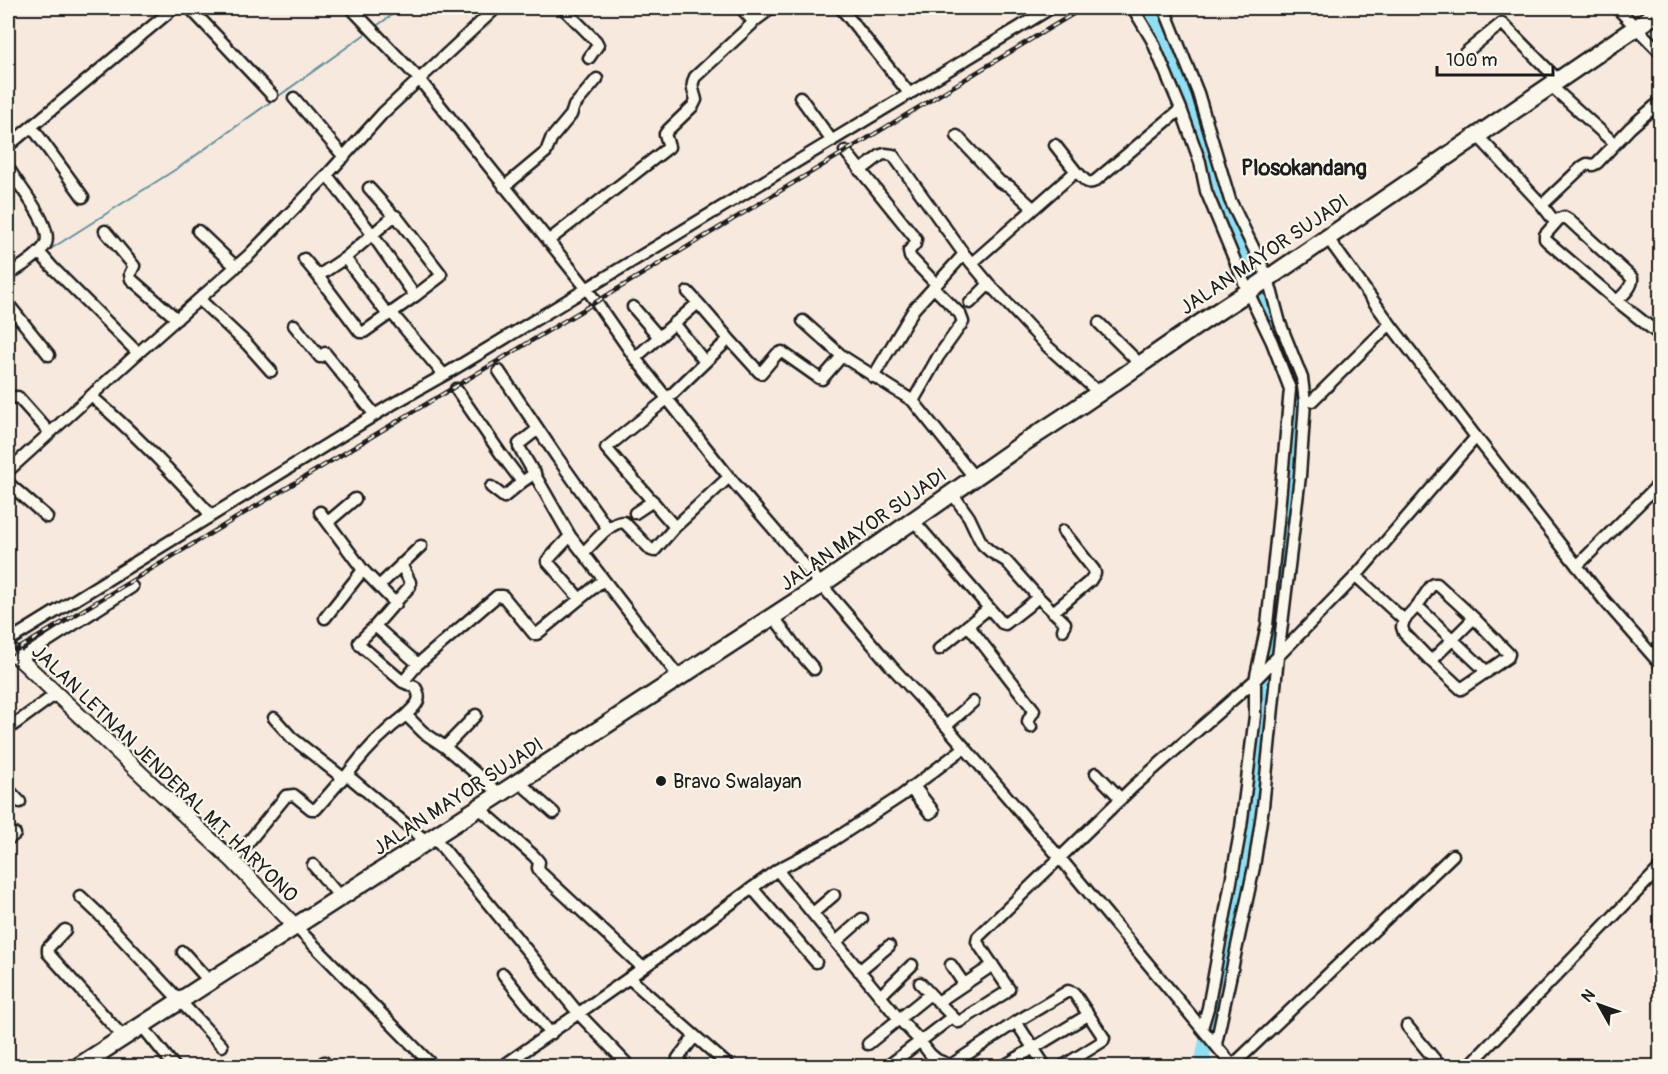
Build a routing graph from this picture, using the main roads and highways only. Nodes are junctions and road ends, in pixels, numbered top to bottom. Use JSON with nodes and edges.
{"nodes":[{"id":1,"x":1660,"y":11,"type":"edge"},
{"id":2,"x":8,"y":648,"type":"edge"},
{"id":3,"x":295,"y":926,"type":"junction"},
{"id":4,"x":79,"y":1066,"type":"edge"}],
"edges":[{"from":1,"to":3,"type":"highway","name":"JALAN MAYOR SUJADI"},
{"from":2,"to":3,"type":"main road","name":"JALAN LETNAN JENDERAL M.T. HARYONO"},
{"from":3,"to":4,"type":"highway","name":"JALAN MAYOR SUJADI"}]}
